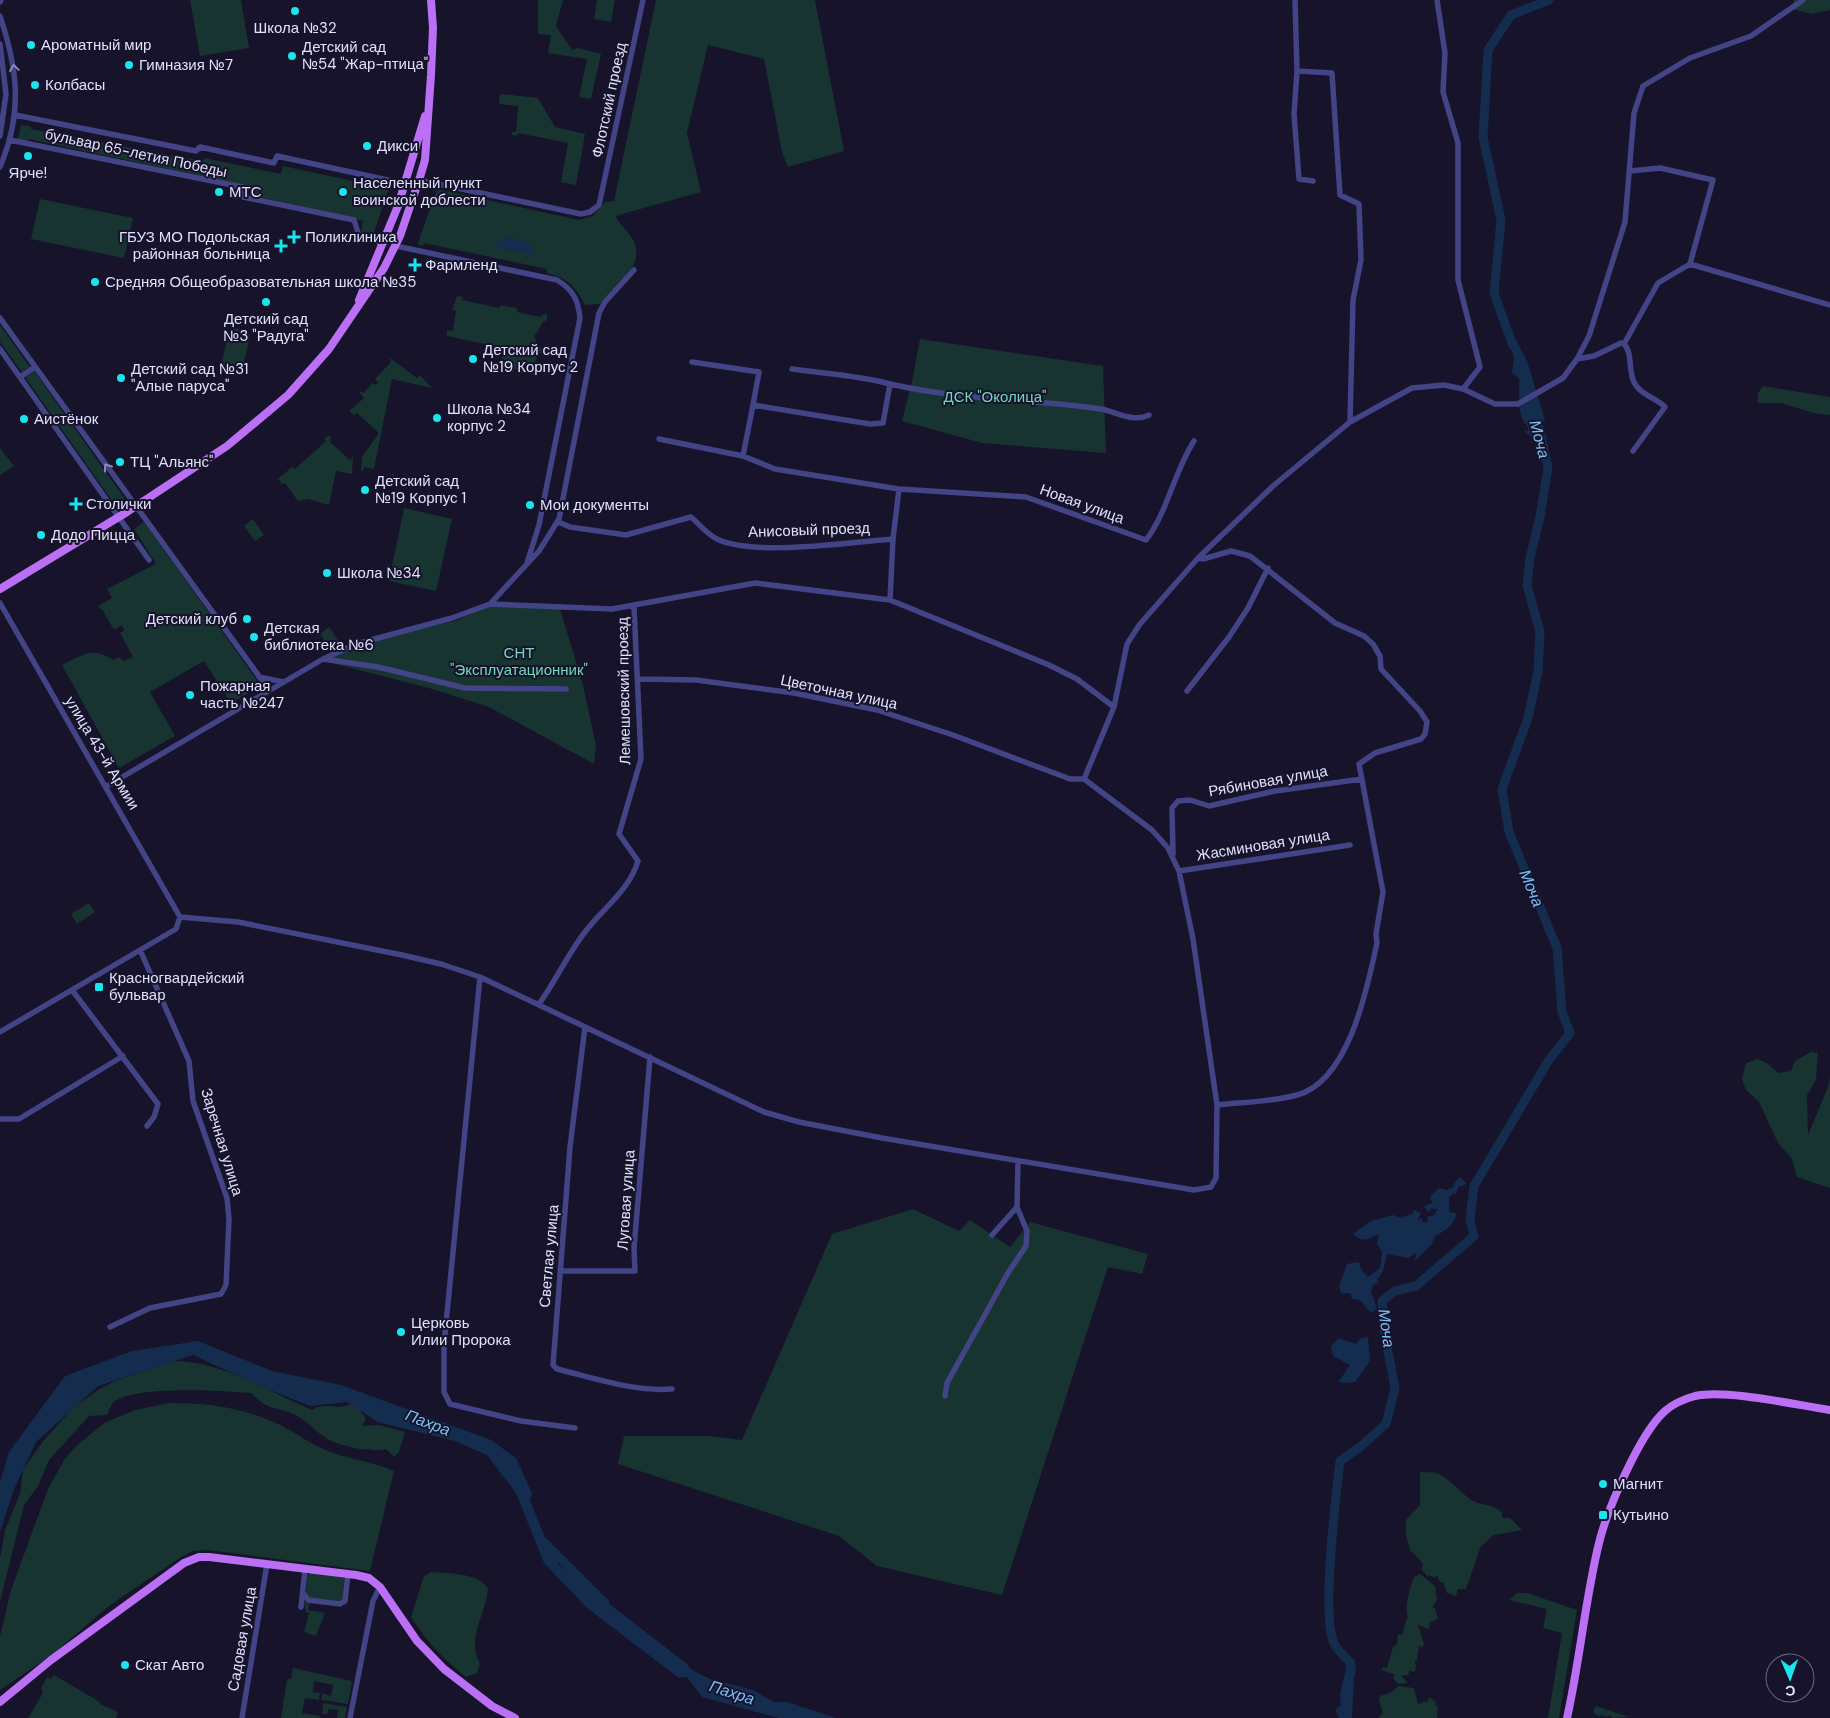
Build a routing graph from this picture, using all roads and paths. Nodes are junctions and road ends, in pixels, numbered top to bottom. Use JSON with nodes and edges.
{"nodes":[{"id":1,"x":431,"y":0,"type":"edge"},
{"id":2,"x":643,"y":0,"type":"edge"},
{"id":3,"x":1295,"y":0,"type":"edge"},
{"id":4,"x":1437,"y":0,"type":"edge"},
{"id":5,"x":1803,"y":0,"type":"edge"},
{"id":6,"x":0,"y":16,"type":"edge"},
{"id":7,"x":0,"y":44,"type":"edge"},
{"id":8,"x":1297,"y":70,"type":"junction"},
{"id":9,"x":6,"y":94,"type":"junction"},
{"id":10,"x":16,"y":94,"type":"junction"},
{"id":11,"x":429,"y":103,"type":"junction"},
{"id":12,"x":15,"y":115,"type":"junction"},
{"id":13,"x":0,"y":136,"type":"edge"},
{"id":14,"x":10,"y":140,"type":"junction"},
{"id":15,"x":413,"y":154,"type":"junction"},
{"id":16,"x":2,"y":159,"type":"edge"},
{"id":17,"x":425,"y":160,"type":"junction"},
{"id":18,"x":0,"y":167,"type":"edge"},
{"id":19,"x":1630,"y":172,"type":"junction"},
{"id":20,"x":419,"y":180,"type":"junction"},
{"id":21,"x":392,"y":181,"type":"dead end"},
{"id":22,"x":1312,"y":181,"type":"dead end"},
{"id":23,"x":384,"y":244,"type":"junction"},
{"id":24,"x":396,"y":246,"type":"junction"},
{"id":25,"x":1690,"y":264,"type":"junction"},
{"id":26,"x":375,"y":265,"type":"junction"},
{"id":27,"x":384,"y":268,"type":"junction"},
{"id":28,"x":634,"y":270,"type":"dead end"},
{"id":29,"x":1830,"y":305,"type":"edge"},
{"id":30,"x":0,"y":318,"type":"edge"},
{"id":31,"x":351,"y":318,"type":"junction"},
{"id":32,"x":1624,"y":344,"type":"junction"},
{"id":33,"x":0,"y":349,"type":"edge"},
{"id":34,"x":1577,"y":359,"type":"junction"},
{"id":35,"x":692,"y":362,"type":"dead end"},
{"id":36,"x":35,"y":367,"type":"junction"},
{"id":37,"x":792,"y":369,"type":"dead end"},
{"id":38,"x":20,"y":377,"type":"junction"},
{"id":39,"x":890,"y":384,"type":"junction"},
{"id":40,"x":1463,"y":389,"type":"junction"},
{"id":41,"x":752,"y":405,"type":"junction"},
{"id":42,"x":1149,"y":415,"type":"dead end"},
{"id":43,"x":1350,"y":422,"type":"junction"},
{"id":44,"x":659,"y":439,"type":"dead end"},
{"id":45,"x":1194,"y":441,"type":"dead end"},
{"id":46,"x":1633,"y":452,"type":"dead end"},
{"id":47,"x":743,"y":456,"type":"junction"},
{"id":48,"x":899,"y":489,"type":"junction"},
{"id":49,"x":136,"y":506,"type":"junction"},
{"id":50,"x":119,"y":517,"type":"junction"},
{"id":51,"x":558,"y":522,"type":"junction"},
{"id":52,"x":893,"y":539,"type":"junction"},
{"id":53,"x":1198,"y":558,"type":"junction"},
{"id":54,"x":149,"y":560,"type":"dead end"},
{"id":55,"x":527,"y":566,"type":"junction"},
{"id":56,"x":1268,"y":568,"type":"junction"},
{"id":57,"x":0,"y":589,"type":"edge"},
{"id":58,"x":890,"y":600,"type":"junction"},
{"id":59,"x":0,"y":603,"type":"edge"},
{"id":60,"x":490,"y":604,"type":"junction"},
{"id":61,"x":634,"y":606,"type":"junction"},
{"id":62,"x":323,"y":659,"type":"junction"},
{"id":63,"x":259,"y":677,"type":"junction"},
{"id":64,"x":639,"y":679,"type":"junction"},
{"id":65,"x":283,"y":682,"type":"junction"},
{"id":66,"x":566,"y":689,"type":"dead end"},
{"id":67,"x":269,"y":690,"type":"junction"},
{"id":68,"x":1187,"y":691,"type":"dead end"},
{"id":69,"x":1114,"y":707,"type":"junction"},
{"id":70,"x":1362,"y":779,"type":"junction"},
{"id":71,"x":1084,"y":780,"type":"junction"},
{"id":72,"x":107,"y":786,"type":"junction"},
{"id":73,"x":1350,"y":845,"type":"dead end"},
{"id":74,"x":1173,"y":857,"type":"junction"},
{"id":75,"x":1180,"y":870,"type":"junction"},
{"id":76,"x":180,"y":917,"type":"junction"},
{"id":77,"x":140,"y":950,"type":"junction"},
{"id":78,"x":480,"y":977,"type":"junction"},
{"id":79,"x":72,"y":990,"type":"junction"},
{"id":80,"x":538,"y":1004,"type":"junction"},
{"id":81,"x":585,"y":1027,"type":"junction"},
{"id":82,"x":0,"y":1032,"type":"edge"},
{"id":83,"x":123,"y":1056,"type":"junction"},
{"id":84,"x":650,"y":1057,"type":"junction"},
{"id":85,"x":1217,"y":1105,"type":"junction"},
{"id":86,"x":0,"y":1119,"type":"edge"},
{"id":87,"x":147,"y":1126,"type":"dead end"},
{"id":88,"x":1018,"y":1161,"type":"junction"},
{"id":89,"x":1017,"y":1207,"type":"junction"},
{"id":90,"x":992,"y":1235,"type":"dead end"},
{"id":91,"x":561,"y":1271,"type":"junction"},
{"id":92,"x":110,"y":1327,"type":"dead end"},
{"id":93,"x":672,"y":1389,"type":"dead end"},
{"id":94,"x":945,"y":1396,"type":"dead end"},
{"id":95,"x":1830,"y":1410,"type":"edge"},
{"id":96,"x":575,"y":1428,"type":"dead end"},
{"id":97,"x":267,"y":1564,"type":"junction"},
{"id":98,"x":305,"y":1569,"type":"junction"},
{"id":99,"x":348,"y":1574,"type":"junction"},
{"id":100,"x":380,"y":1587,"type":"junction"},
{"id":101,"x":304,"y":1594,"type":"junction"},
{"id":102,"x":301,"y":1607,"type":"dead end"},
{"id":103,"x":0,"y":1702,"type":"edge"},
{"id":104,"x":242,"y":1718,"type":"edge"},
{"id":105,"x":350,"y":1718,"type":"edge"},
{"id":106,"x":515,"y":1718,"type":"edge"},
{"id":107,"x":1567,"y":1718,"type":"edge"}],
"edges":[{"from":1,"to":11,"type":"main road"},
{"from":2,"to":20,"type":"street","name":"Флотский проезд"},
{"from":3,"to":8,"type":"street"},
{"from":4,"to":40,"type":"street"},
{"from":5,"to":19,"type":"street"},
{"from":10,"to":6,"type":"street","one_way":true},
{"from":7,"to":9,"type":"street"},
{"from":8,"to":22,"type":"street"},
{"from":8,"to":43,"type":"street"},
{"from":9,"to":10,"type":"street"},
{"from":9,"to":13,"type":"street"},
{"from":10,"to":12,"type":"street"},
{"from":11,"to":15,"type":"main road"},
{"from":11,"to":17,"type":"main road"},
{"from":12,"to":14,"type":"street"},
{"from":12,"to":21,"type":"street","name":"бульвар 65-летия Победы"},
{"from":14,"to":16,"type":"street"},
{"from":14,"to":23,"type":"street","name":"бульвар 65-летия Победы"},
{"from":15,"to":17,"type":"main road"},
{"from":15,"to":23,"type":"main road"},
{"from":16,"to":18,"type":"street"},
{"from":17,"to":20,"type":"main road"},
{"from":19,"to":25,"type":"street"},
{"from":19,"to":34,"type":"street"},
{"from":20,"to":24,"type":"main road"},
{"from":23,"to":26,"type":"main road"},
{"from":24,"to":27,"type":"main road"},
{"from":24,"to":55,"type":"street"},
{"from":25,"to":29,"type":"street"},
{"from":25,"to":32,"type":"street"},
{"from":26,"to":27,"type":"main road"},
{"from":26,"to":31,"type":"main road"},
{"from":27,"to":31,"type":"main road"},
{"from":28,"to":51,"type":"street"},
{"from":30,"to":36,"type":"street"},
{"from":31,"to":49,"type":"main road"},
{"from":32,"to":34,"type":"street"},
{"from":32,"to":46,"type":"street"},
{"from":33,"to":38,"type":"street"},
{"from":34,"to":40,"type":"street"},
{"from":35,"to":41,"type":"street"},
{"from":36,"to":38,"type":"street"},
{"from":49,"to":36,"type":"street","one_way":true},
{"from":37,"to":39,"type":"street"},
{"from":38,"to":50,"type":"street"},
{"from":39,"to":41,"type":"street"},
{"from":39,"to":42,"type":"street"},
{"from":40,"to":43,"type":"street"},
{"from":41,"to":47,"type":"street"},
{"from":43,"to":53,"type":"street"},
{"from":44,"to":47,"type":"street","name":"Новая улица"},
{"from":45,"to":48,"type":"street","name":"Новая улица"},
{"from":47,"to":48,"type":"street","name":"Новая улица"},
{"from":48,"to":52,"type":"street"},
{"from":49,"to":50,"type":"main road"},
{"from":49,"to":63,"type":"street"},
{"from":50,"to":54,"type":"street"},
{"from":50,"to":57,"type":"main road"},
{"from":51,"to":52,"type":"street","name":"Анисовый проезд"},
{"from":51,"to":55,"type":"street"},
{"from":52,"to":58,"type":"street"},
{"from":53,"to":56,"type":"street"},
{"from":53,"to":69,"type":"street"},
{"from":55,"to":60,"type":"street"},
{"from":56,"to":68,"type":"street"},
{"from":56,"to":70,"type":"street"},
{"from":58,"to":61,"type":"street"},
{"from":58,"to":69,"type":"street"},
{"from":59,"to":72,"type":"street","name":"улица 43-й Армии"},
{"from":60,"to":61,"type":"street"},
{"from":60,"to":62,"type":"street"},
{"from":61,"to":64,"type":"street","name":"Лемешовский проезд"},
{"from":62,"to":65,"type":"street"},
{"from":62,"to":66,"type":"street"},
{"from":63,"to":65,"type":"street"},
{"from":63,"to":67,"type":"street"},
{"from":64,"to":71,"type":"street","name":"Цветочная улица"},
{"from":64,"to":80,"type":"street","name":"Лемешовский проезд"},
{"from":65,"to":67,"type":"street"},
{"from":67,"to":72,"type":"street"},
{"from":69,"to":71,"type":"street"},
{"from":70,"to":74,"type":"street","name":"Рябиновая улица"},
{"from":70,"to":85,"type":"street"},
{"from":71,"to":74,"type":"street"},
{"from":72,"to":76,"type":"street","name":"улица 43-й Армии"},
{"from":73,"to":75,"type":"street","name":"Жасминовая улица"},
{"from":74,"to":75,"type":"street"},
{"from":75,"to":85,"type":"street"},
{"from":76,"to":77,"type":"street"},
{"from":76,"to":78,"type":"street"},
{"from":77,"to":79,"type":"street"},
{"from":77,"to":92,"type":"street","name":"Заречная улица"},
{"from":78,"to":80,"type":"street"},
{"from":78,"to":96,"type":"street"},
{"from":79,"to":82,"type":"street"},
{"from":79,"to":83,"type":"street"},
{"from":80,"to":81,"type":"street"},
{"from":81,"to":84,"type":"street"},
{"from":81,"to":91,"type":"street","name":"Светлая улица"},
{"from":83,"to":86,"type":"street"},
{"from":83,"to":87,"type":"street"},
{"from":84,"to":88,"type":"street"},
{"from":84,"to":91,"type":"street","name":"Луговая улица"},
{"from":85,"to":88,"type":"street"},
{"from":88,"to":89,"type":"street"},
{"from":89,"to":90,"type":"street"},
{"from":89,"to":94,"type":"street"},
{"from":91,"to":93,"type":"street","name":"Светлая улица"},
{"from":95,"to":107,"type":"main road"},
{"from":97,"to":98,"type":"main road"},
{"from":97,"to":103,"type":"main road"},
{"from":97,"to":104,"type":"street","name":"Садовая улица"},
{"from":98,"to":99,"type":"main road"},
{"from":98,"to":101,"type":"street"},
{"from":99,"to":100,"type":"main road"},
{"from":99,"to":101,"type":"street"},
{"from":100,"to":105,"type":"street"},
{"from":100,"to":106,"type":"main road"},
{"from":101,"to":102,"type":"street"}]}
